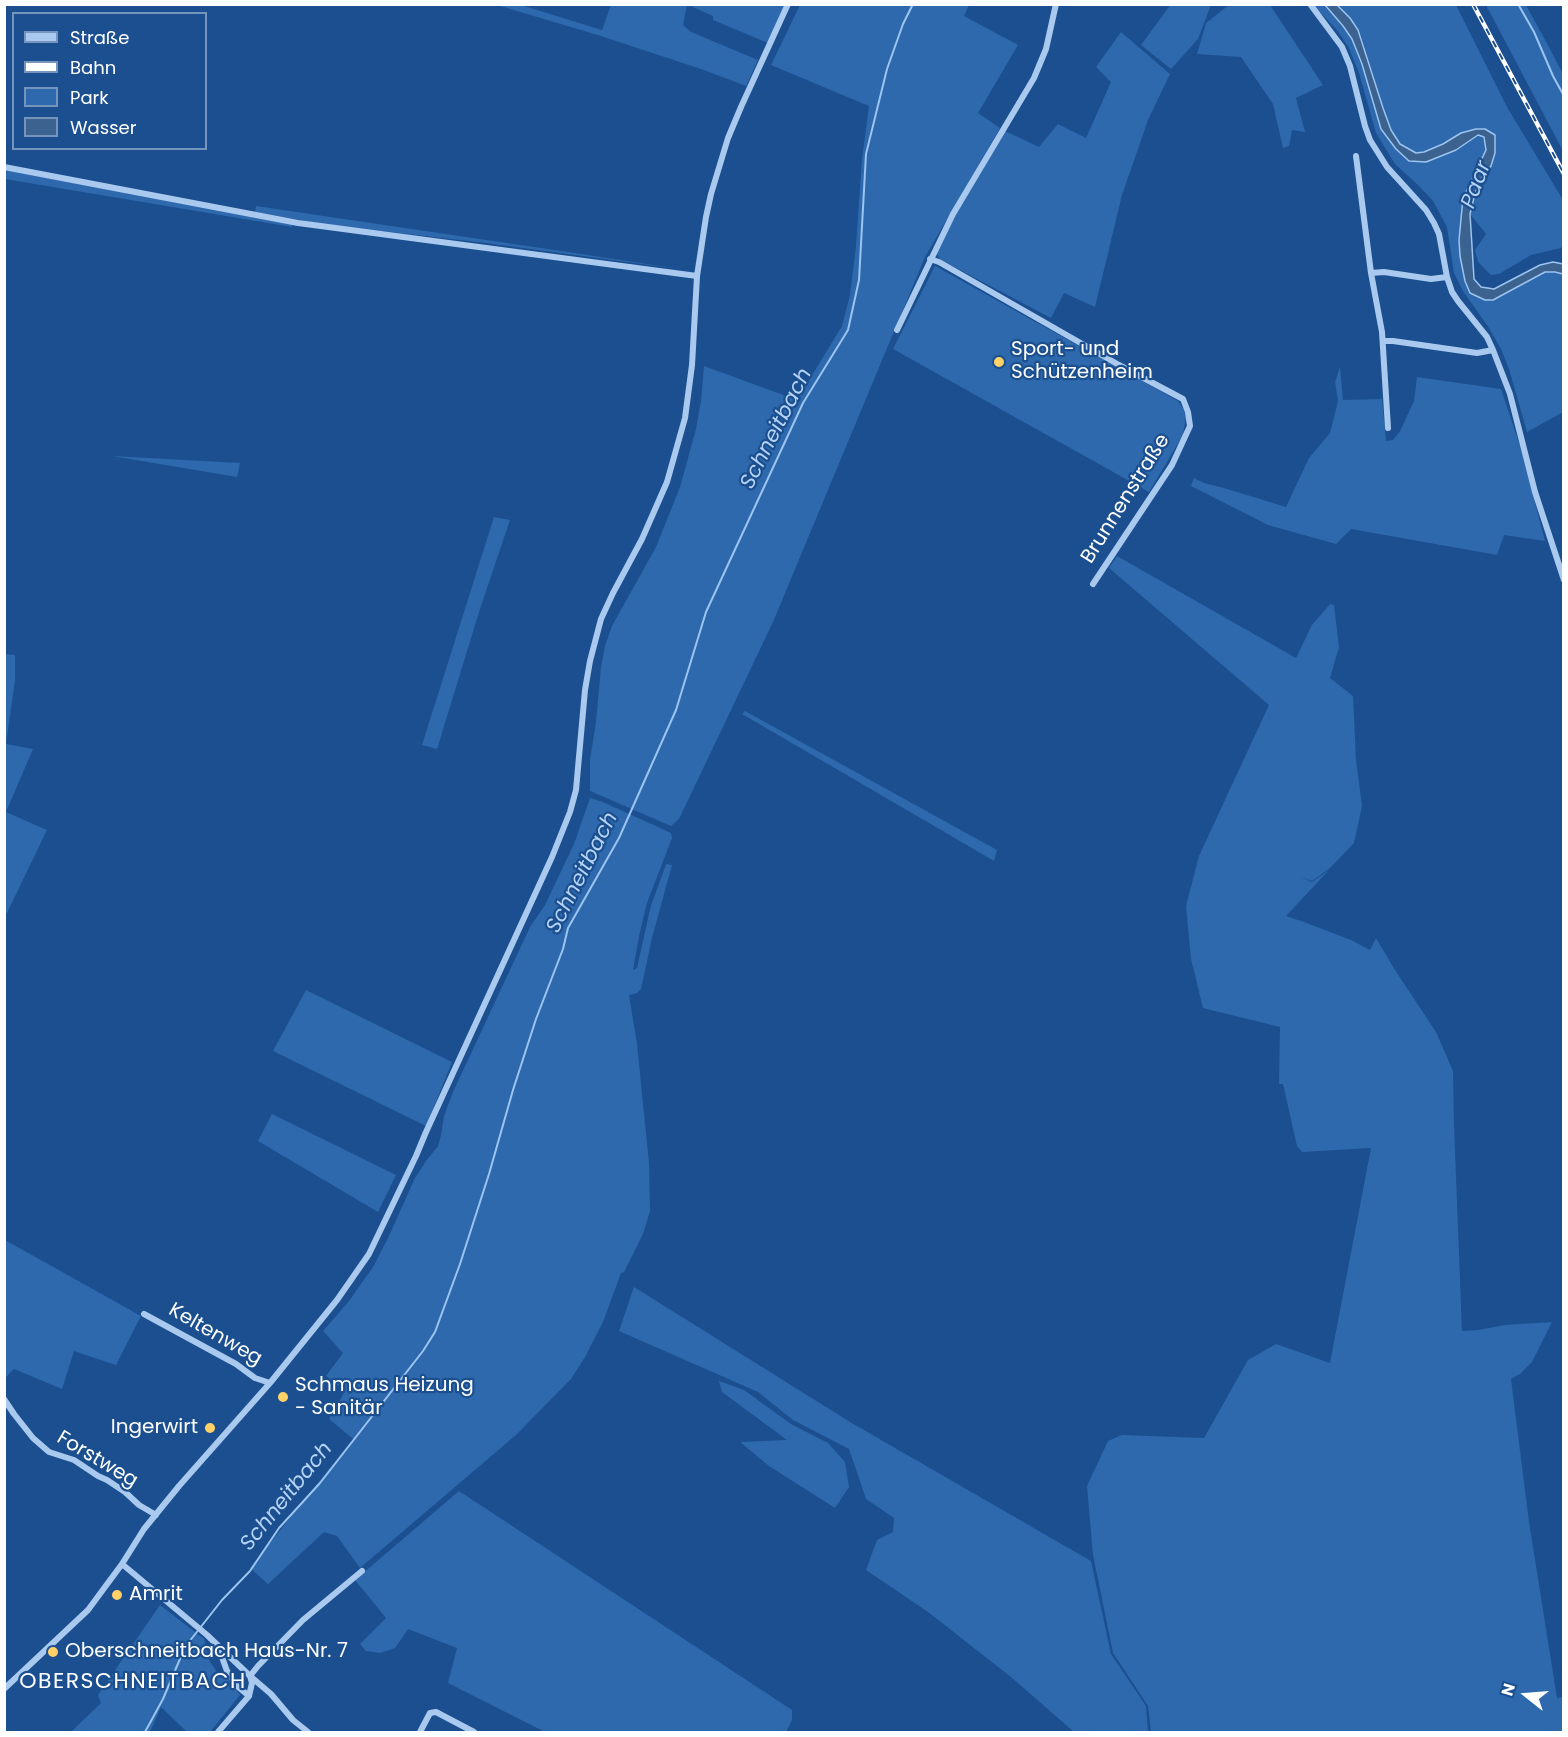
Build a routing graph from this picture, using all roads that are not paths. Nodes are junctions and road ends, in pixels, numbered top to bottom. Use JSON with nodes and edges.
{"nodes":[{"id":1,"x":788,"y":4,"type":"edge"},
{"id":2,"x":1056,"y":4,"type":"edge"},
{"id":3,"x":1310,"y":4,"type":"edge"},
{"id":4,"x":1356,"y":156,"type":"dead end"},
{"id":5,"x":4,"y":167,"type":"edge"},
{"id":6,"x":930,"y":259,"type":"junction"},
{"id":7,"x":1371,"y":273,"type":"junction"},
{"id":8,"x":697,"y":276,"type":"junction"},
{"id":9,"x":1447,"y":277,"type":"junction"},
{"id":10,"x":897,"y":330,"type":"dead end"},
{"id":11,"x":1383,"y":341,"type":"junction"},
{"id":12,"x":1493,"y":350,"type":"junction"},
{"id":13,"x":1388,"y":428,"type":"dead end"},
{"id":14,"x":1563,"y":580,"type":"edge"},
{"id":15,"x":1093,"y":584,"type":"dead end"},
{"id":16,"x":144,"y":1314,"type":"dead end"},
{"id":17,"x":270,"y":1383,"type":"junction"},
{"id":18,"x":4,"y":1399,"type":"edge"},
{"id":19,"x":156,"y":1515,"type":"junction"},
{"id":20,"x":122,"y":1564,"type":"junction"},
{"id":21,"x":362,"y":1571,"type":"dead end"},
{"id":22,"x":218,"y":1646,"type":"junction"},
{"id":23,"x":250,"y":1676,"type":"junction"},
{"id":24,"x":4,"y":1689,"type":"edge"},
{"id":25,"x":249,"y":1696,"type":"junction"},
{"id":26,"x":219,"y":1732,"type":"edge"},
{"id":27,"x":308,"y":1732,"type":"edge"},
{"id":28,"x":420,"y":1732,"type":"edge"},
{"id":29,"x":474,"y":1732,"type":"edge"}],
"edges":[{"from":1,"to":8,"type":"street"},
{"from":2,"to":6,"type":"street"},
{"from":3,"to":9,"type":"street"},
{"from":4,"to":7,"type":"street"},
{"from":5,"to":8,"type":"street"},
{"from":6,"to":10,"type":"street"},
{"from":6,"to":15,"type":"street","name":"Brunnenstraße"},
{"from":7,"to":9,"type":"street"},
{"from":7,"to":11,"type":"street"},
{"from":8,"to":17,"type":"street"},
{"from":9,"to":12,"type":"street"},
{"from":11,"to":12,"type":"street"},
{"from":11,"to":13,"type":"street"},
{"from":12,"to":14,"type":"street"},
{"from":16,"to":17,"type":"street","name":"Keltenweg"},
{"from":17,"to":19,"type":"street"},
{"from":18,"to":19,"type":"street","name":"Forstweg"},
{"from":19,"to":20,"type":"street"},
{"from":20,"to":22,"type":"street"},
{"from":20,"to":24,"type":"street"},
{"from":21,"to":23,"type":"street"},
{"from":22,"to":23,"type":"street"},
{"from":22,"to":25,"type":"street"},
{"from":23,"to":25,"type":"street"},
{"from":23,"to":27,"type":"street"},
{"from":25,"to":26,"type":"street"},
{"from":28,"to":29,"type":"street"}]}
